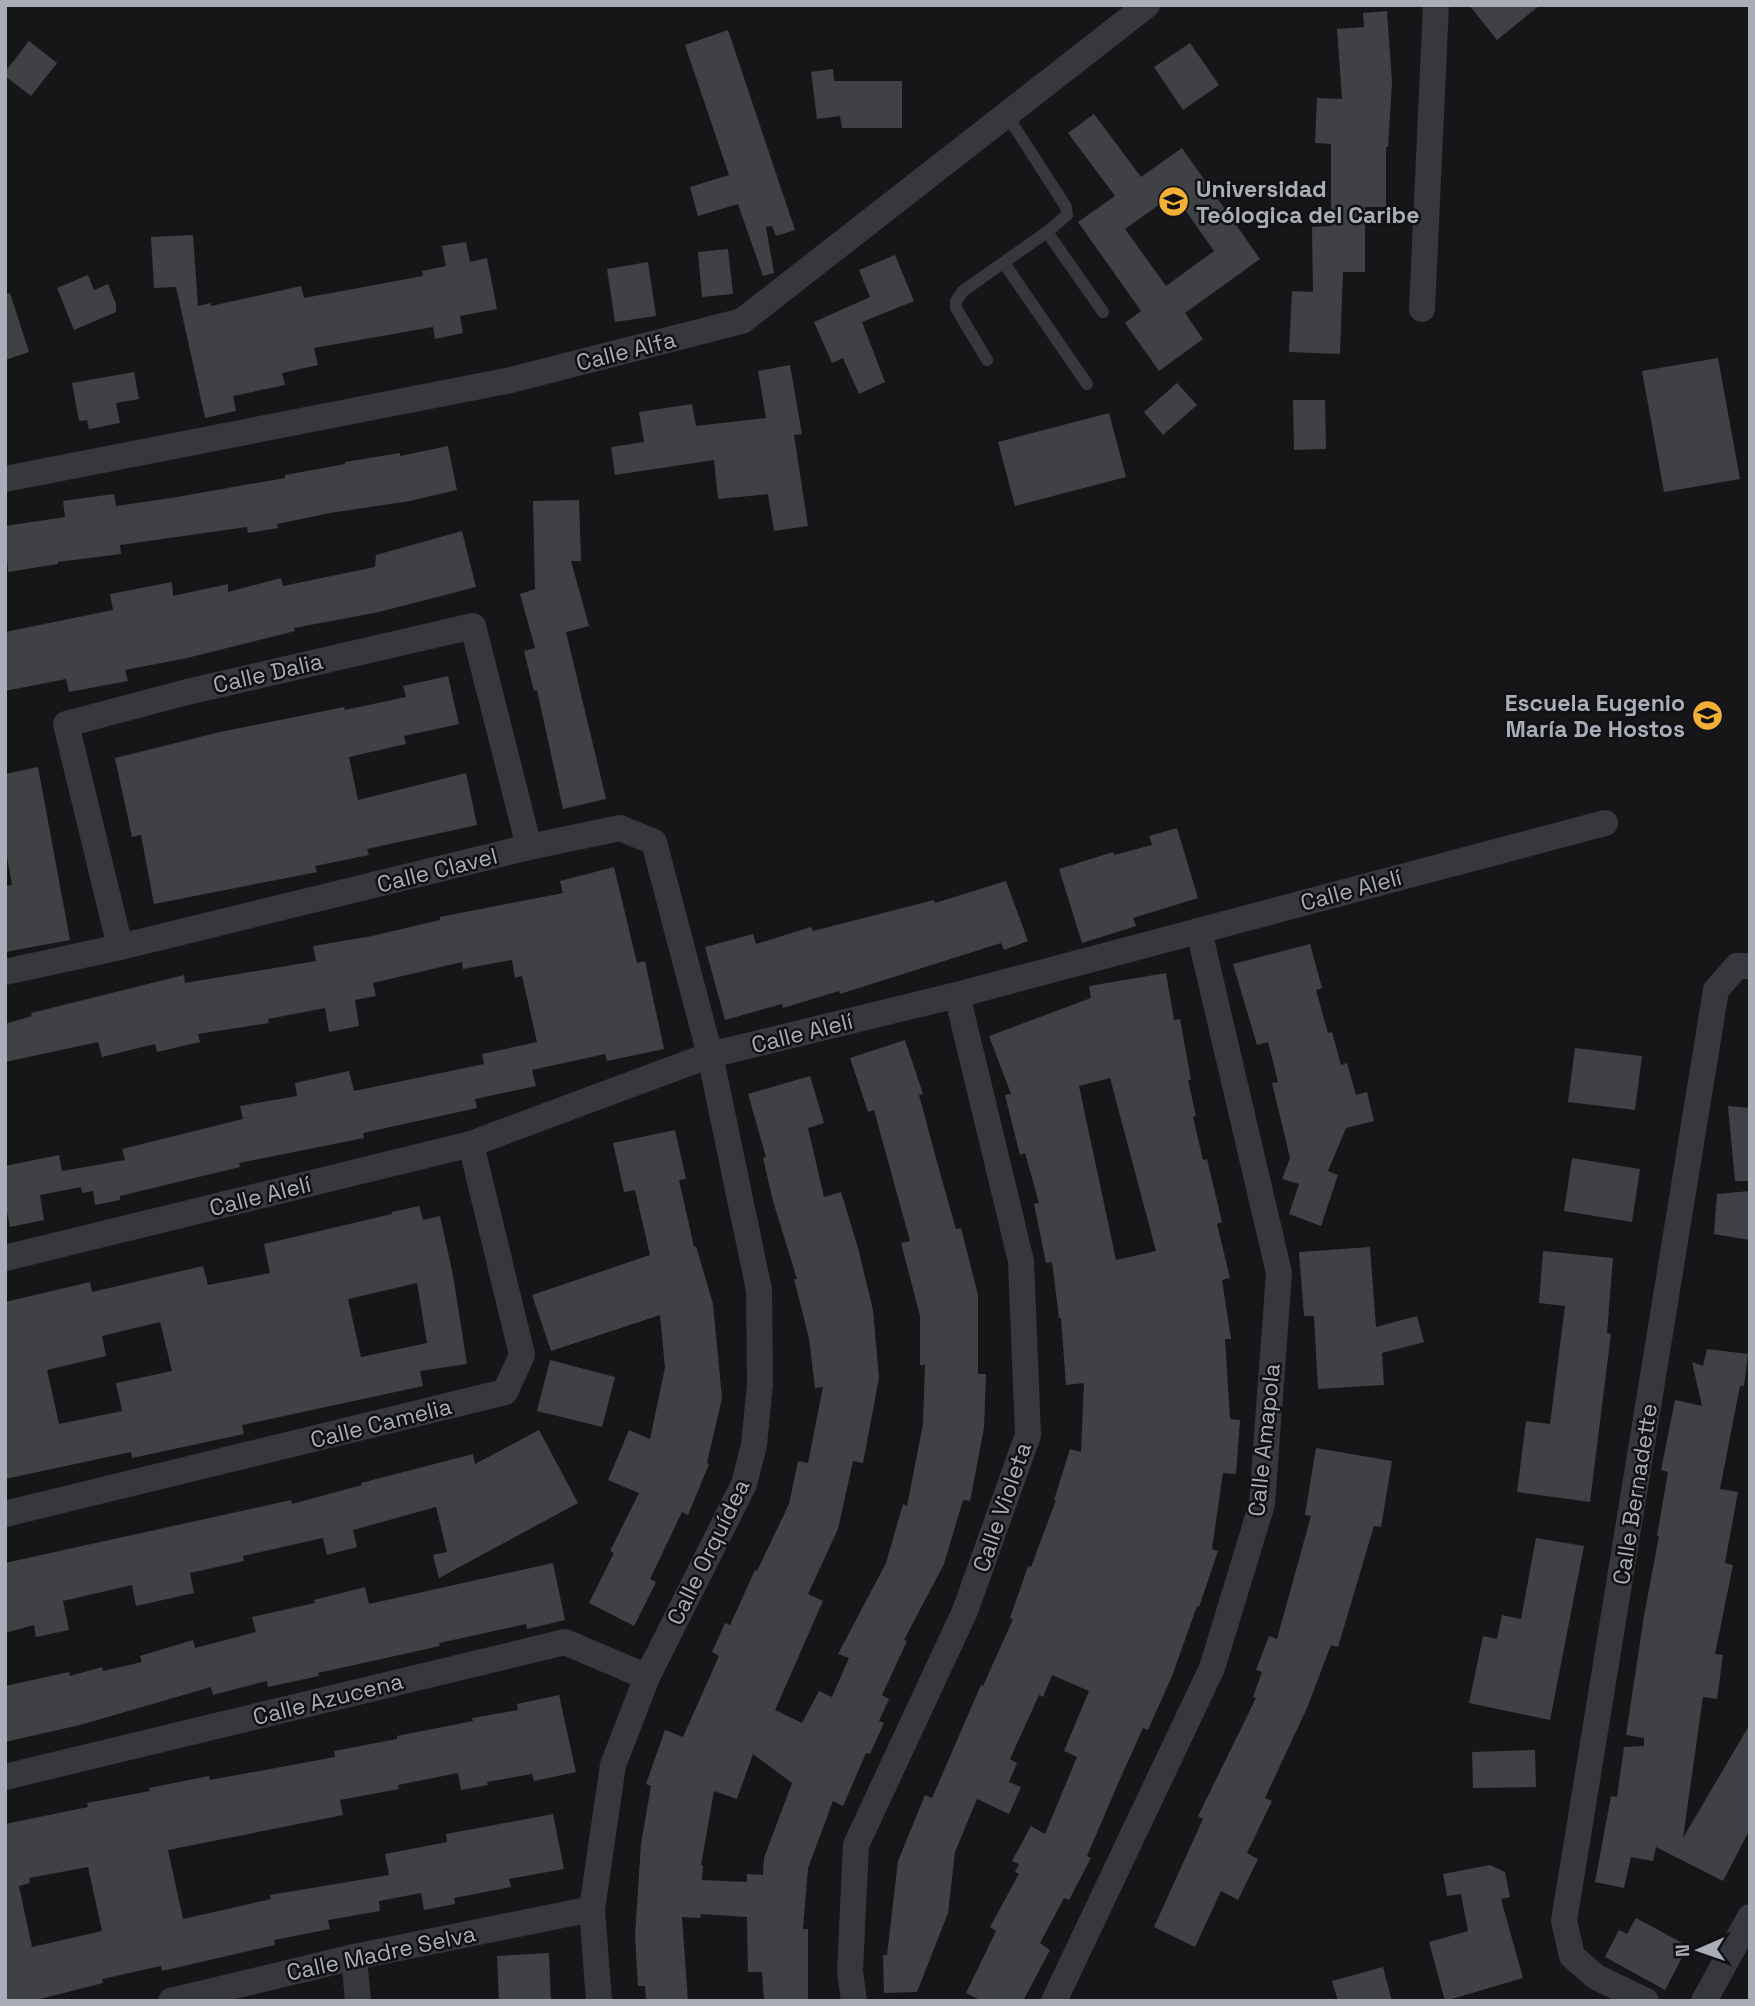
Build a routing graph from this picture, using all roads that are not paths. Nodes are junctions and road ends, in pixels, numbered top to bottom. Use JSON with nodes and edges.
{"nodes":[{"id":1,"x":1147,"y":5,"type":"edge"},
{"id":2,"x":1436,"y":5,"type":"edge"},
{"id":3,"x":1007,"y":115,"type":"junction"},
{"id":4,"x":1047,"y":232,"type":"junction"},
{"id":5,"x":1004,"y":263,"type":"junction"},
{"id":6,"x":1422,"y":309,"type":"dead end"},
{"id":7,"x":1103,"y":312,"type":"dead end"},
{"id":8,"x":987,"y":360,"type":"dead end"},
{"id":9,"x":1087,"y":384,"type":"dead end"},
{"id":10,"x":5,"y":479,"type":"edge"},
{"id":11,"x":1605,"y":823,"type":"dead end"},
{"id":12,"x":528,"y":847,"type":"junction"},
{"id":13,"x":1199,"y":931,"type":"junction"},
{"id":14,"x":120,"y":947,"type":"junction"},
{"id":15,"x":1750,"y":966,"type":"edge"},
{"id":16,"x":5,"y":972,"type":"edge"},
{"id":17,"x":957,"y":995,"type":"junction"},
{"id":18,"x":710,"y":1055,"type":"junction"},
{"id":19,"x":471,"y":1144,"type":"junction"},
{"id":20,"x":5,"y":1258,"type":"edge"},
{"id":21,"x":5,"y":1514,"type":"edge"},
{"id":22,"x":647,"y":1677,"type":"junction"},
{"id":23,"x":5,"y":1777,"type":"edge"},
{"id":24,"x":592,"y":1909,"type":"junction"},
{"id":25,"x":1750,"y":1917,"type":"edge"},
{"id":26,"x":354,"y":1957,"type":"junction"},
{"id":27,"x":171,"y":2001,"type":"edge"},
{"id":28,"x":358,"y":2001,"type":"edge"},
{"id":29,"x":599,"y":2001,"type":"edge"},
{"id":30,"x":854,"y":2001,"type":"edge"},
{"id":31,"x":1054,"y":2001,"type":"edge"},
{"id":32,"x":1646,"y":2001,"type":"edge"},
{"id":33,"x":1704,"y":2001,"type":"edge"}],
"edges":[{"from":1,"to":3,"type":"street","name":"Calle Alfa"},
{"from":2,"to":6,"type":"street"},
{"from":3,"to":4,"type":"lane"},
{"from":3,"to":10,"type":"street","name":"Calle Alfa"},
{"from":4,"to":5,"type":"lane"},
{"from":4,"to":7,"type":"lane"},
{"from":5,"to":8,"type":"lane"},
{"from":5,"to":9,"type":"lane"},
{"from":11,"to":13,"type":"street","name":"Calle Alelí"},
{"from":12,"to":14,"type":"street","name":"Calle Clavel"},
{"from":12,"to":14,"type":"street","name":"Calle Dalia"},
{"from":12,"to":18,"type":"street","name":"Calle Clavel"},
{"from":13,"to":17,"type":"street","name":"Calle Alelí"},
{"from":13,"to":31,"type":"street","name":"Calle Amapola"},
{"from":14,"to":16,"type":"street","name":"Calle Clavel"},
{"from":15,"to":32,"type":"street","name":"Calle Bernadette"},
{"from":17,"to":18,"type":"street","name":"Calle Alelí"},
{"from":17,"to":30,"type":"street","name":"Calle Violeta"},
{"from":18,"to":19,"type":"street","name":"Calle Alelí"},
{"from":18,"to":22,"type":"street","name":"Calle Orquídea"},
{"from":19,"to":20,"type":"street","name":"Calle Alelí"},
{"from":19,"to":21,"type":"street","name":"Calle Camelia"},
{"from":22,"to":23,"type":"street","name":"Calle Azucena"},
{"from":22,"to":24,"type":"street","name":"Calle Orquídea"},
{"from":24,"to":26,"type":"street","name":"Calle Madre Selva"},
{"from":24,"to":29,"type":"street","name":"Calle Orquídea"},
{"from":25,"to":33,"type":"street"},
{"from":26,"to":27,"type":"street","name":"Calle Madre Selva"},
{"from":26,"to":28,"type":"street"}]}
